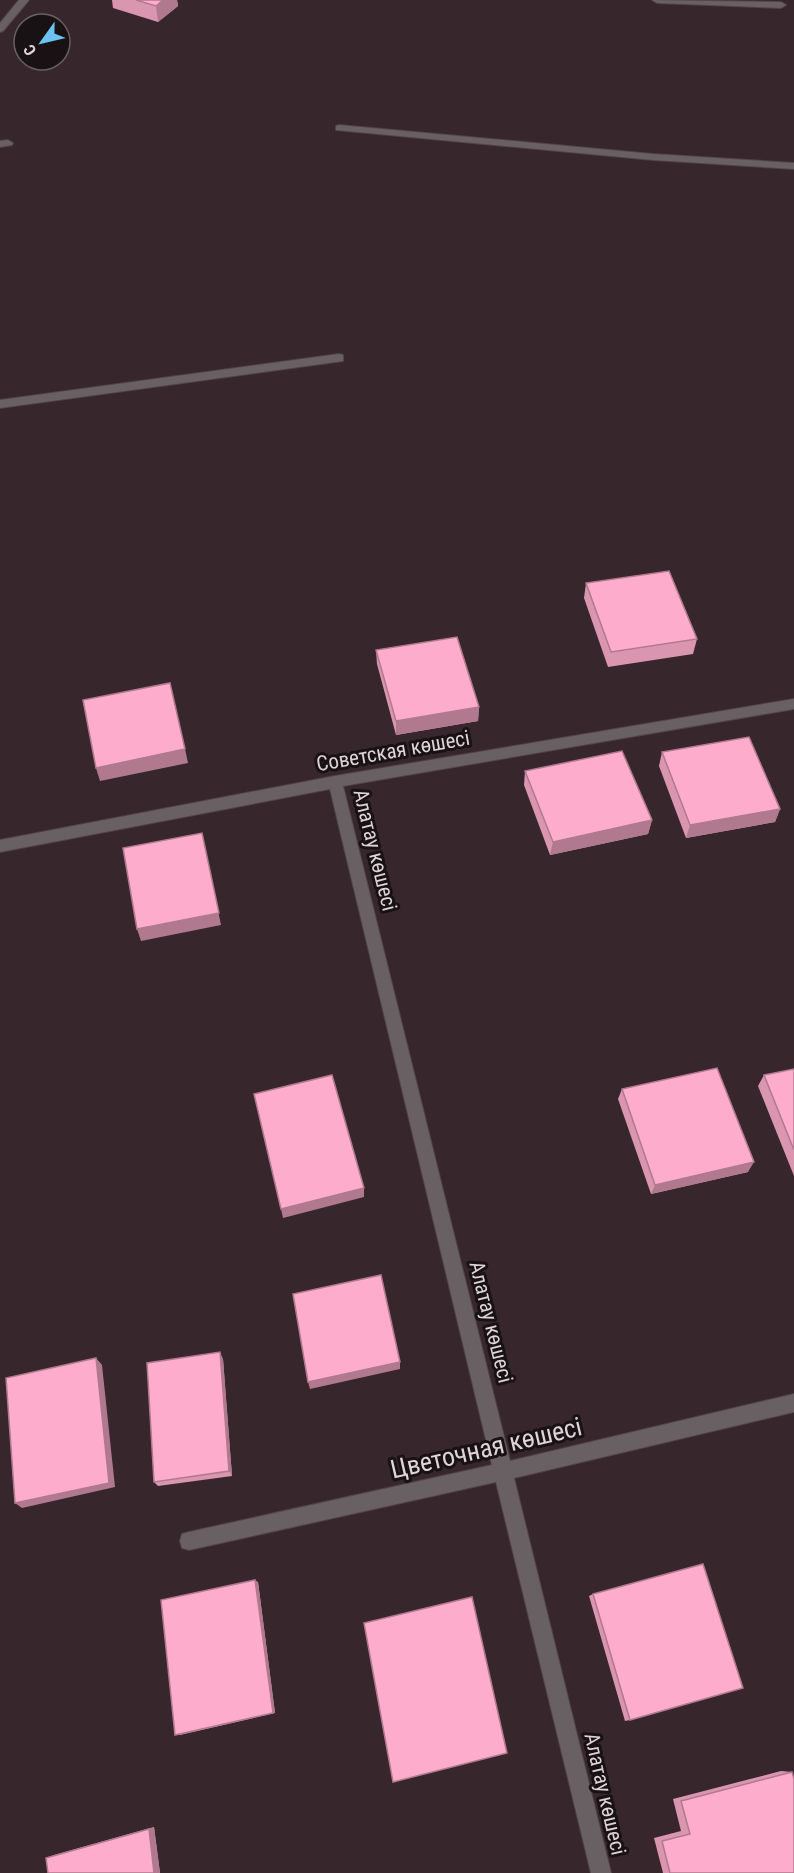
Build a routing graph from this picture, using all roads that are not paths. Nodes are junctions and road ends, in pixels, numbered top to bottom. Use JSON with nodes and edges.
{"nodes":[{"id":1,"x":24,"y":0,"type":"edge"},
{"id":2,"x":657,"y":0,"type":"edge"},
{"id":3,"x":785,"y":6,"type":"edge"},
{"id":4,"x":0,"y":29,"type":"edge"},
{"id":5,"x":339,"y":128,"type":"dead end"},
{"id":6,"x":794,"y":166,"type":"edge"},
{"id":7,"x":339,"y":358,"type":"dead end"},
{"id":8,"x":0,"y":404,"type":"edge"},
{"id":9,"x":794,"y":704,"type":"edge"},
{"id":10,"x":335,"y":782,"type":"junction"},
{"id":11,"x":0,"y":846,"type":"edge"},
{"id":12,"x":794,"y":1403,"type":"edge"},
{"id":13,"x":505,"y":1471,"type":"junction"},
{"id":14,"x":189,"y":1541,"type":"dead end"},
{"id":15,"x":601,"y":1873,"type":"edge"}],
"edges":[{"from":1,"to":4,"type":"street"},
{"from":2,"to":3,"type":"street"},
{"from":5,"to":6,"type":"street"},
{"from":7,"to":8,"type":"street"},
{"from":9,"to":10,"type":"street","name":"Советская көшесі"},
{"from":10,"to":11,"type":"street","name":"Советская көшесі"},
{"from":10,"to":13,"type":"street","name":"Алатау көшесі"},
{"from":12,"to":13,"type":"street","name":"Цветочная көшесі"},
{"from":13,"to":14,"type":"street","name":"Цветочная көшесі"},
{"from":13,"to":15,"type":"street","name":"Алатау көшесі"}]}
